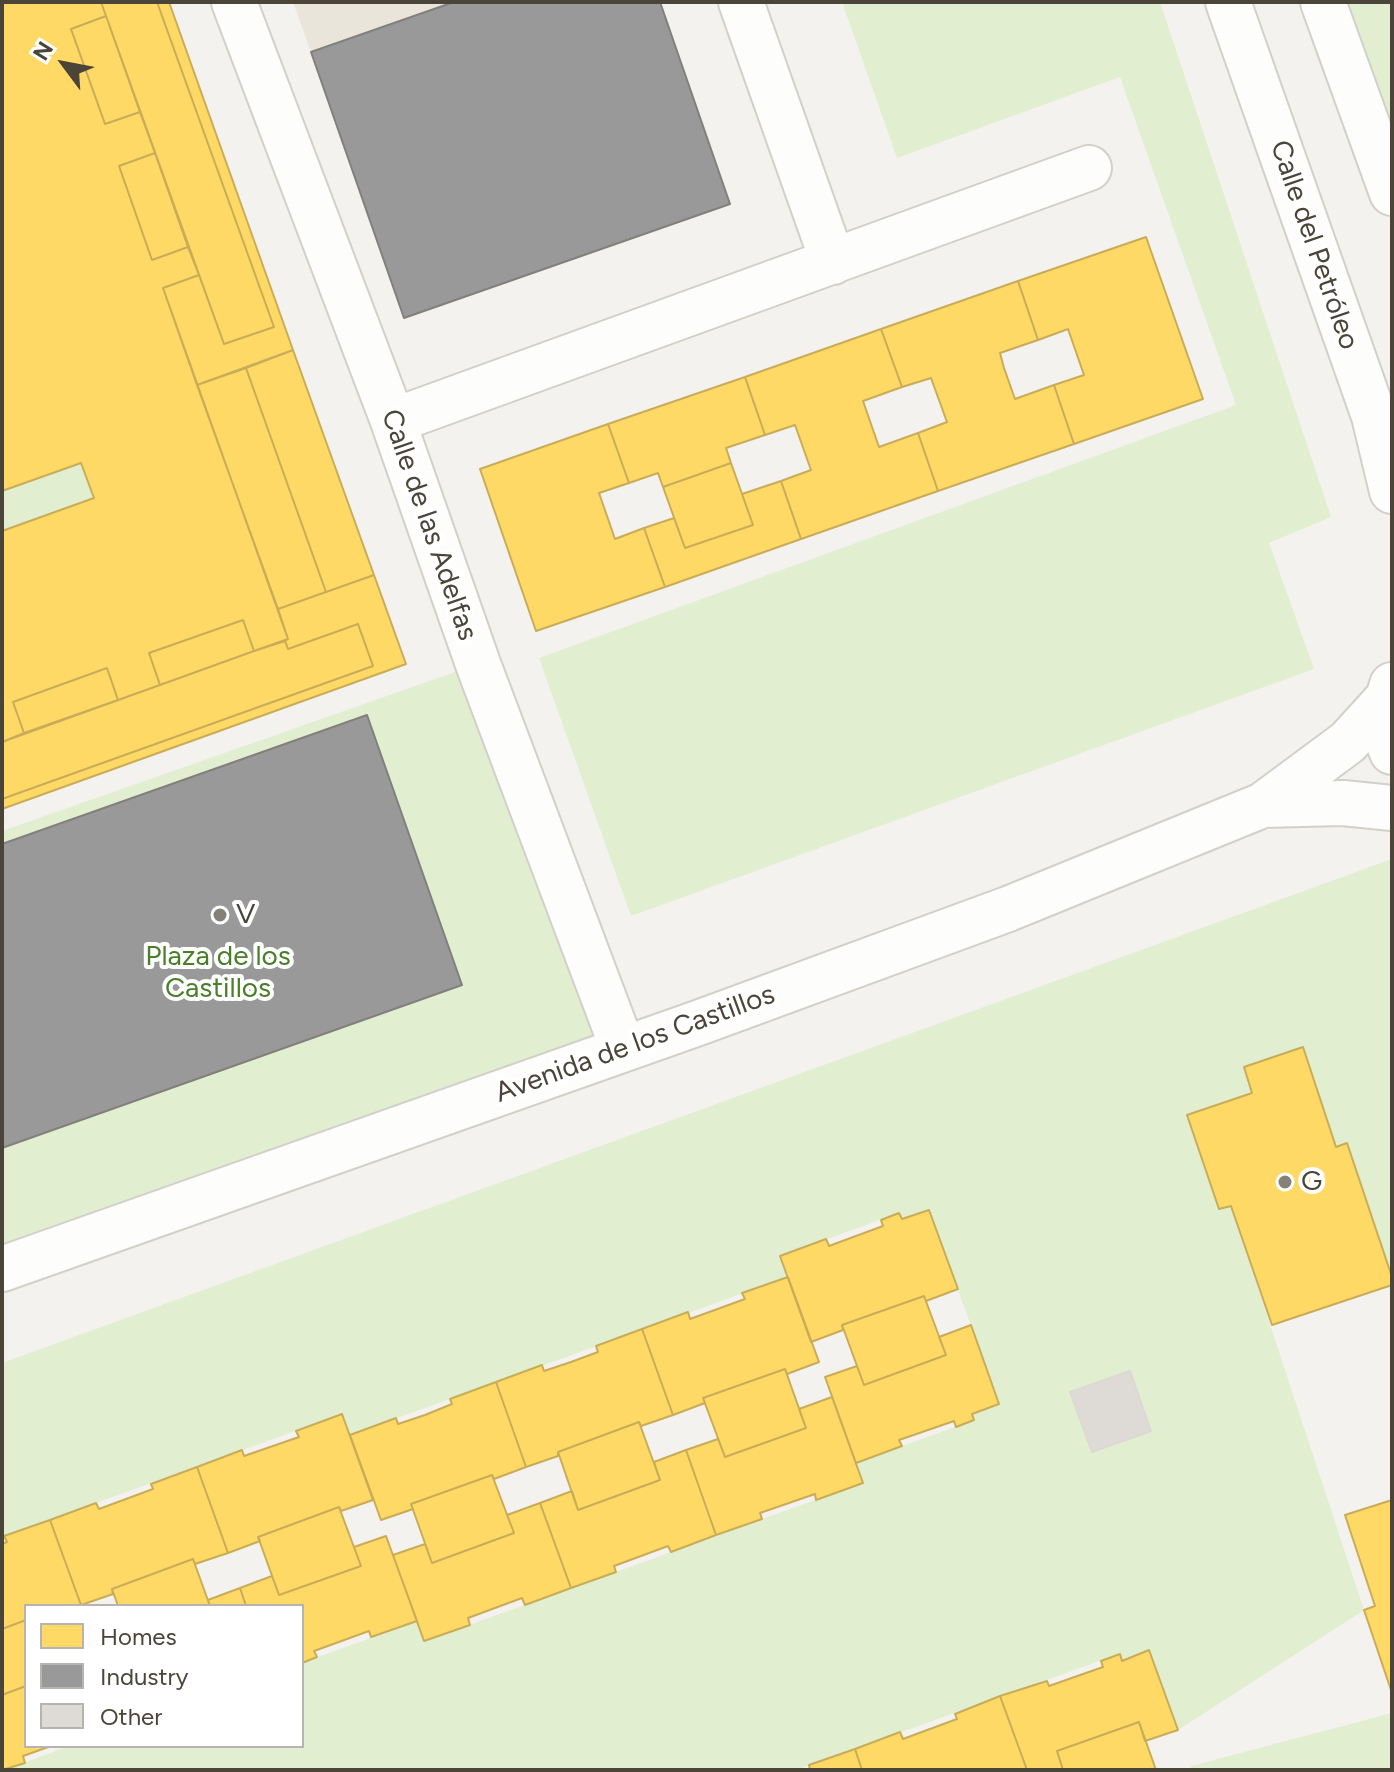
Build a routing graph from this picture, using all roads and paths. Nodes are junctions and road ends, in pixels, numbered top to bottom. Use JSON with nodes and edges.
{"nodes":[{"id":1,"x":234,"y":2,"type":"edge"},
{"id":2,"x":741,"y":2,"type":"edge"},
{"id":3,"x":1228,"y":2,"type":"edge"},
{"id":4,"x":1323,"y":2,"type":"edge"},
{"id":5,"x":1089,"y":168,"type":"dead end"},
{"id":6,"x":1392,"y":193,"type":"edge"},
{"id":7,"x":833,"y":262,"type":"junction"},
{"id":8,"x":393,"y":421,"type":"junction"},
{"id":9,"x":1392,"y":491,"type":"edge"},
{"id":10,"x":1390,"y":692,"type":"edge"},
{"id":11,"x":1392,"y":752,"type":"edge"},
{"id":12,"x":1263,"y":805,"type":"junction"},
{"id":13,"x":1392,"y":808,"type":"edge"},
{"id":14,"x":623,"y":1049,"type":"junction"},
{"id":15,"x":2,"y":1269,"type":"edge"}],
"edges":[{"from":1,"to":8,"type":"street","name":"Calle de las Adelfas"},
{"from":2,"to":7,"type":"street"},
{"from":3,"to":9,"type":"street","name":"Calle del Petróleo"},
{"from":4,"to":6,"type":"street"},
{"from":5,"to":7,"type":"street"},
{"from":7,"to":8,"type":"street"},
{"from":8,"to":14,"type":"street","name":"Calle de las Adelfas"},
{"from":10,"to":11,"type":"street"},
{"from":10,"to":12,"type":"street","name":"Avenida de los Castillos"},
{"from":12,"to":13,"type":"street","name":"Avenida de los Castillos"},
{"from":12,"to":14,"type":"street","name":"Avenida de los Castillos"},
{"from":14,"to":15,"type":"street","name":"Avenida de los Castillos"}]}
